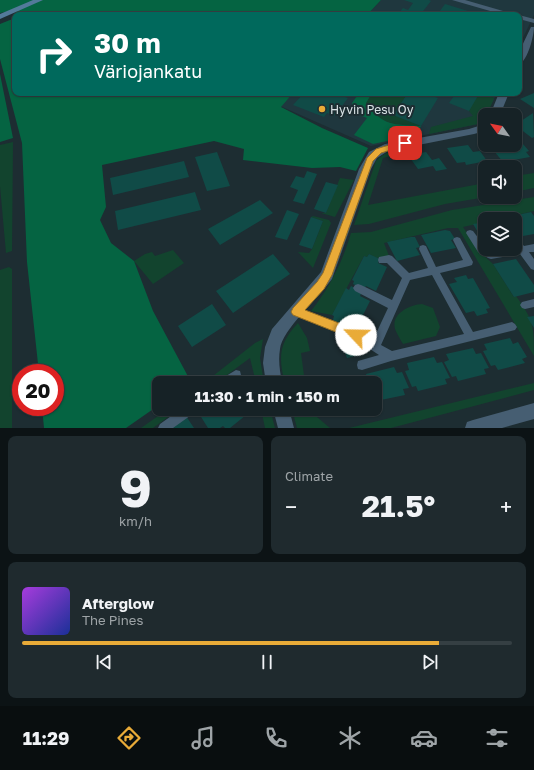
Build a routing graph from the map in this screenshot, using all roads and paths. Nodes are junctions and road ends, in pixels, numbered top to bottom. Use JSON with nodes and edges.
{"nodes":[{"id":1,"x":39,"y":0,"type":"edge"},
{"id":2,"x":456,"y":0,"type":"edge"},
{"id":3,"x":502,"y":12,"type":"edge"},
{"id":4,"x":0,"y":17,"type":"edge"},
{"id":5,"x":522,"y":18,"type":"edge"},
{"id":6,"x":534,"y":21,"type":"edge"},
{"id":7,"x":534,"y":29,"type":"edge"},
{"id":8,"x":522,"y":55,"type":"edge"},
{"id":9,"x":503,"y":96,"type":"edge"},
{"id":10,"x":497,"y":108,"type":"edge"},
{"id":11,"x":478,"y":129,"type":"edge"},
{"id":12,"x":470,"y":233,"type":"dead end"},
{"id":13,"x":457,"y":240,"type":"dead end"},
{"id":14,"x":478,"y":245,"type":"edge"},
{"id":15,"x":534,"y":248,"type":"edge"},
{"id":16,"x":423,"y":249,"type":"dead end"},
{"id":17,"x":522,"y":250,"type":"joint"},
{"id":18,"x":382,"y":260,"type":"dead end"},
{"id":19,"x":534,"y":266,"type":"edge"},
{"id":20,"x":434,"y":271,"type":"junction"},
{"id":21,"x":407,"y":277,"type":"junction"},
{"id":22,"x":358,"y":288,"type":"dead end"},
{"id":23,"x":394,"y":306,"type":"junction"},
{"id":24,"x":297,"y":312,"type":"junction"},
{"id":25,"x":512,"y":327,"type":"dead end"},
{"id":26,"x":470,"y":336,"type":"junction"},
{"id":27,"x":375,"y":347,"type":"junction"},
{"id":28,"x":391,"y":356,"type":"junction"},
{"id":29,"x":362,"y":365,"type":"dead end"},
{"id":30,"x":273,"y":376,"type":"edge"},
{"id":31,"x":534,"y":412,"type":"edge"},
{"id":32,"x":180,"y":416,"type":"edge"},
{"id":33,"x":283,"y":416,"type":"edge"},
{"id":34,"x":164,"y":428,"type":"edge"},
{"id":35,"x":286,"y":428,"type":"edge"},
{"id":36,"x":473,"y":428,"type":"edge"}],
"edges":[{"from":1,"to":4,"type":"street"},
{"from":2,"to":3,"type":"street"},
{"from":5,"to":6,"type":"street"},
{"from":7,"to":8,"type":"street"},
{"from":9,"to":10,"type":"street"},
{"from":11,"to":24,"type":"street"},
{"from":12,"to":14,"type":"lane"},
{"from":13,"to":20,"type":"lane"},
{"from":15,"to":17,"type":"lane"},
{"from":16,"to":20,"type":"lane"},
{"from":17,"to":19,"type":"lane"},
{"from":18,"to":21,"type":"lane"},
{"from":20,"to":21,"type":"lane"},
{"from":20,"to":26,"type":"lane"},
{"from":21,"to":23,"type":"lane"},
{"from":22,"to":23,"type":"lane"},
{"from":23,"to":27,"type":"lane"},
{"from":24,"to":27,"type":"lane"},
{"from":24,"to":30,"type":"street"},
{"from":25,"to":26,"type":"lane"},
{"from":26,"to":28,"type":"lane"},
{"from":27,"to":28,"type":"lane"},
{"from":28,"to":29,"type":"lane"},
{"from":31,"to":36,"type":"street"},
{"from":32,"to":34,"type":"lane"},
{"from":33,"to":35,"type":"street"}]}
